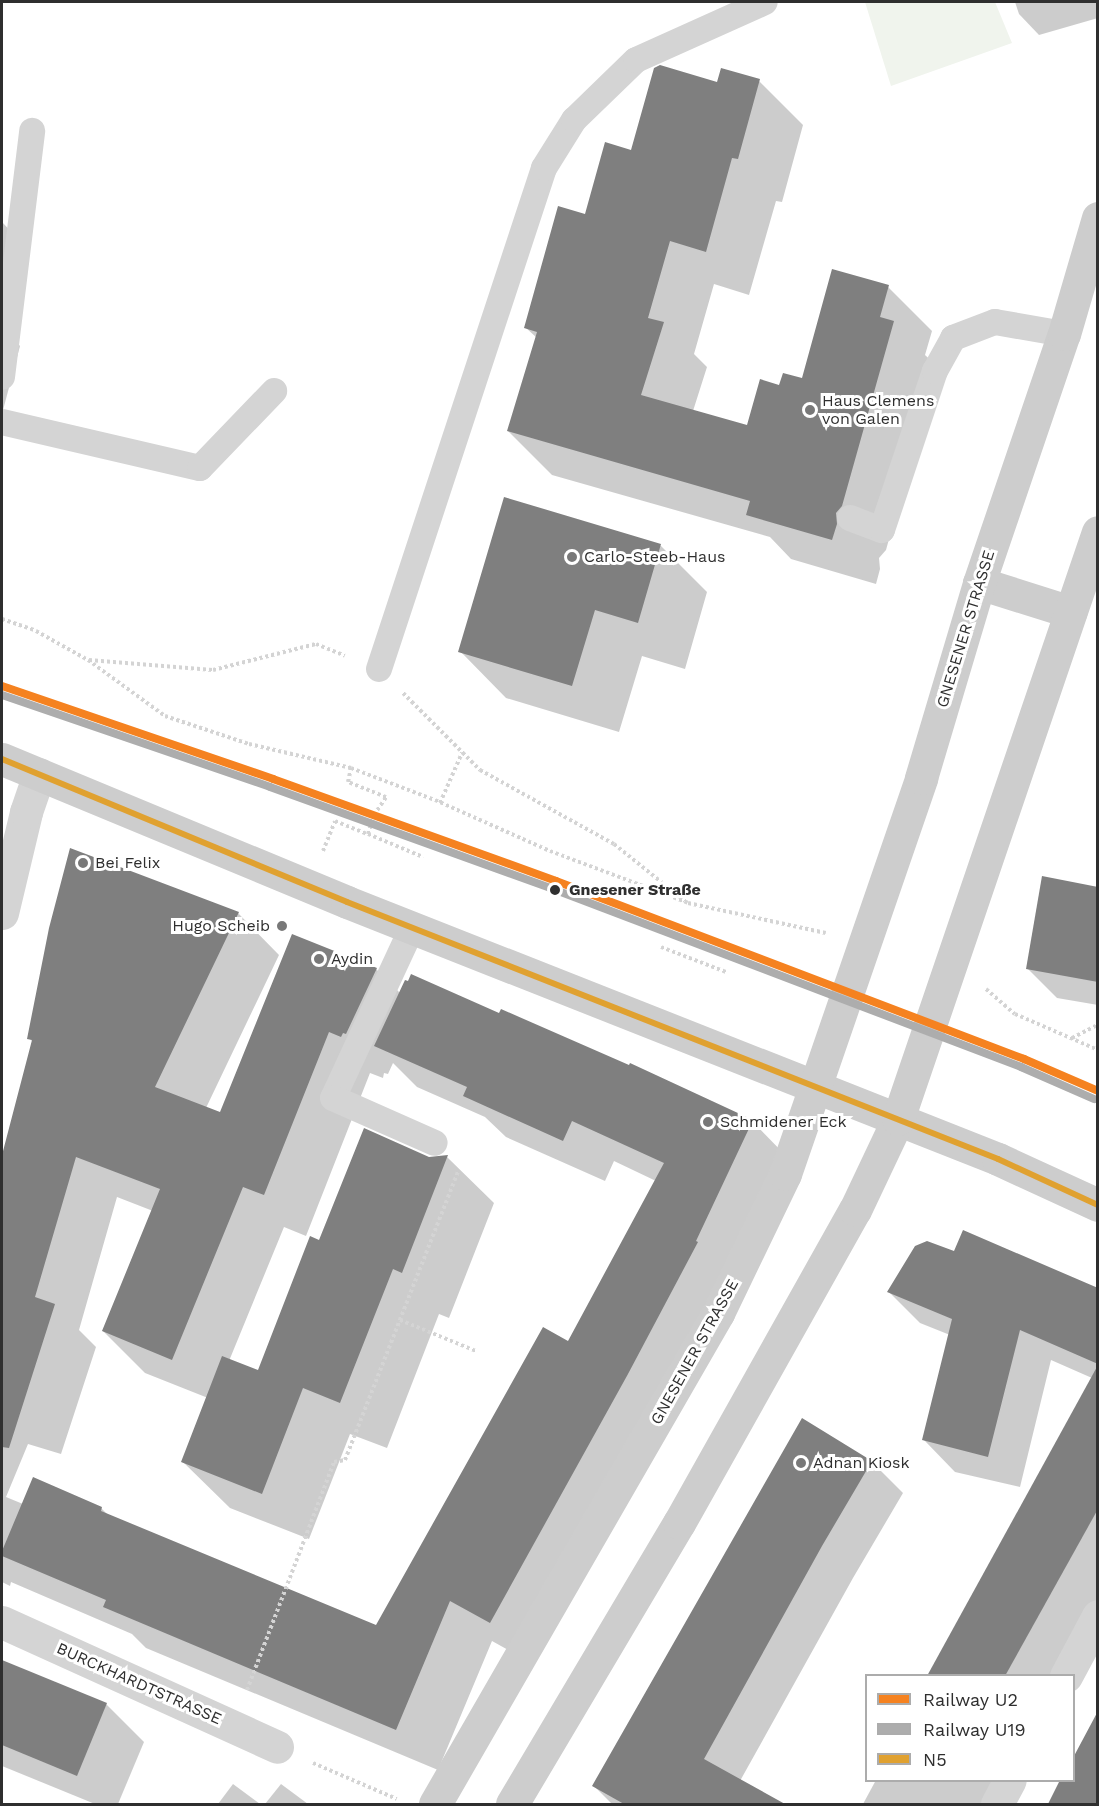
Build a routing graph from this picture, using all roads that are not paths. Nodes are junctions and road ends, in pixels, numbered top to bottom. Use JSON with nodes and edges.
{"nodes":[{"id":1,"x":765,"y":2,"type":"edge"},
{"id":2,"x":32,"y":132,"type":"dead end"},
{"id":3,"x":1098,"y":218,"type":"edge"},
{"id":4,"x":1064,"y":334,"type":"junction"},
{"id":5,"x":2,"y":377,"type":"edge"},
{"id":6,"x":274,"y":391,"type":"dead end"},
{"id":7,"x":2,"y":422,"type":"edge"},
{"id":8,"x":850,"y":518,"type":"dead end"},
{"id":9,"x":1098,"y":532,"type":"edge"},
{"id":10,"x":979,"y":583,"type":"junction"},
{"id":11,"x":1071,"y":612,"type":"junction"},
{"id":12,"x":380,"y":669,"type":"road end"},
{"id":13,"x":2,"y":759,"type":"edge"},
{"id":14,"x":39,"y":774,"type":"junction"},
{"id":15,"x":2,"y":913,"type":"edge"},
{"id":16,"x":412,"y":928,"type":"junction"},
{"id":17,"x":815,"y":1088,"type":"junction"},
{"id":18,"x":898,"y":1119,"type":"junction"},
{"id":19,"x":435,"y":1143,"type":"dead end"},
{"id":20,"x":1098,"y":1205,"type":"edge"},
{"id":21,"x":1098,"y":1616,"type":"edge"},
{"id":22,"x":2,"y":1622,"type":"edge"},
{"id":23,"x":1067,"y":1674,"type":"edge"},
{"id":24,"x":277,"y":1747,"type":"dead end"},
{"id":25,"x":1009,"y":1782,"type":"edge"},
{"id":26,"x":435,"y":1804,"type":"edge"},
{"id":27,"x":512,"y":1804,"type":"edge"},
{"id":28,"x":997,"y":1804,"type":"edge"}],
"edges":[{"from":1,"to":12,"type":"lane"},
{"from":2,"to":5,"type":"lane"},
{"from":3,"to":4,"type":"main road","name":"GNESENER STRASSE"},
{"from":4,"to":8,"type":"lane"},
{"from":4,"to":10,"type":"main road","name":"GNESENER STRASSE"},
{"from":6,"to":7,"type":"lane"},
{"from":9,"to":11,"type":"main road"},
{"from":10,"to":11,"type":"main road"},
{"from":10,"to":17,"type":"main road","name":"GNESENER STRASSE"},
{"from":11,"to":18,"type":"main road"},
{"from":13,"to":14,"type":"main road"},
{"from":14,"to":15,"type":"street"},
{"from":14,"to":16,"type":"main road"},
{"from":16,"to":17,"type":"main road"},
{"from":16,"to":19,"type":"lane"},
{"from":17,"to":18,"type":"main road"},
{"from":17,"to":26,"type":"main road","name":"GNESENER STRASSE"},
{"from":18,"to":20,"type":"main road"},
{"from":18,"to":27,"type":"main road"},
{"from":21,"to":23,"type":"street"},
{"from":22,"to":24,"type":"street","name":"BURCKHARDTSTRASSE"},
{"from":25,"to":28,"type":"street"}]}
